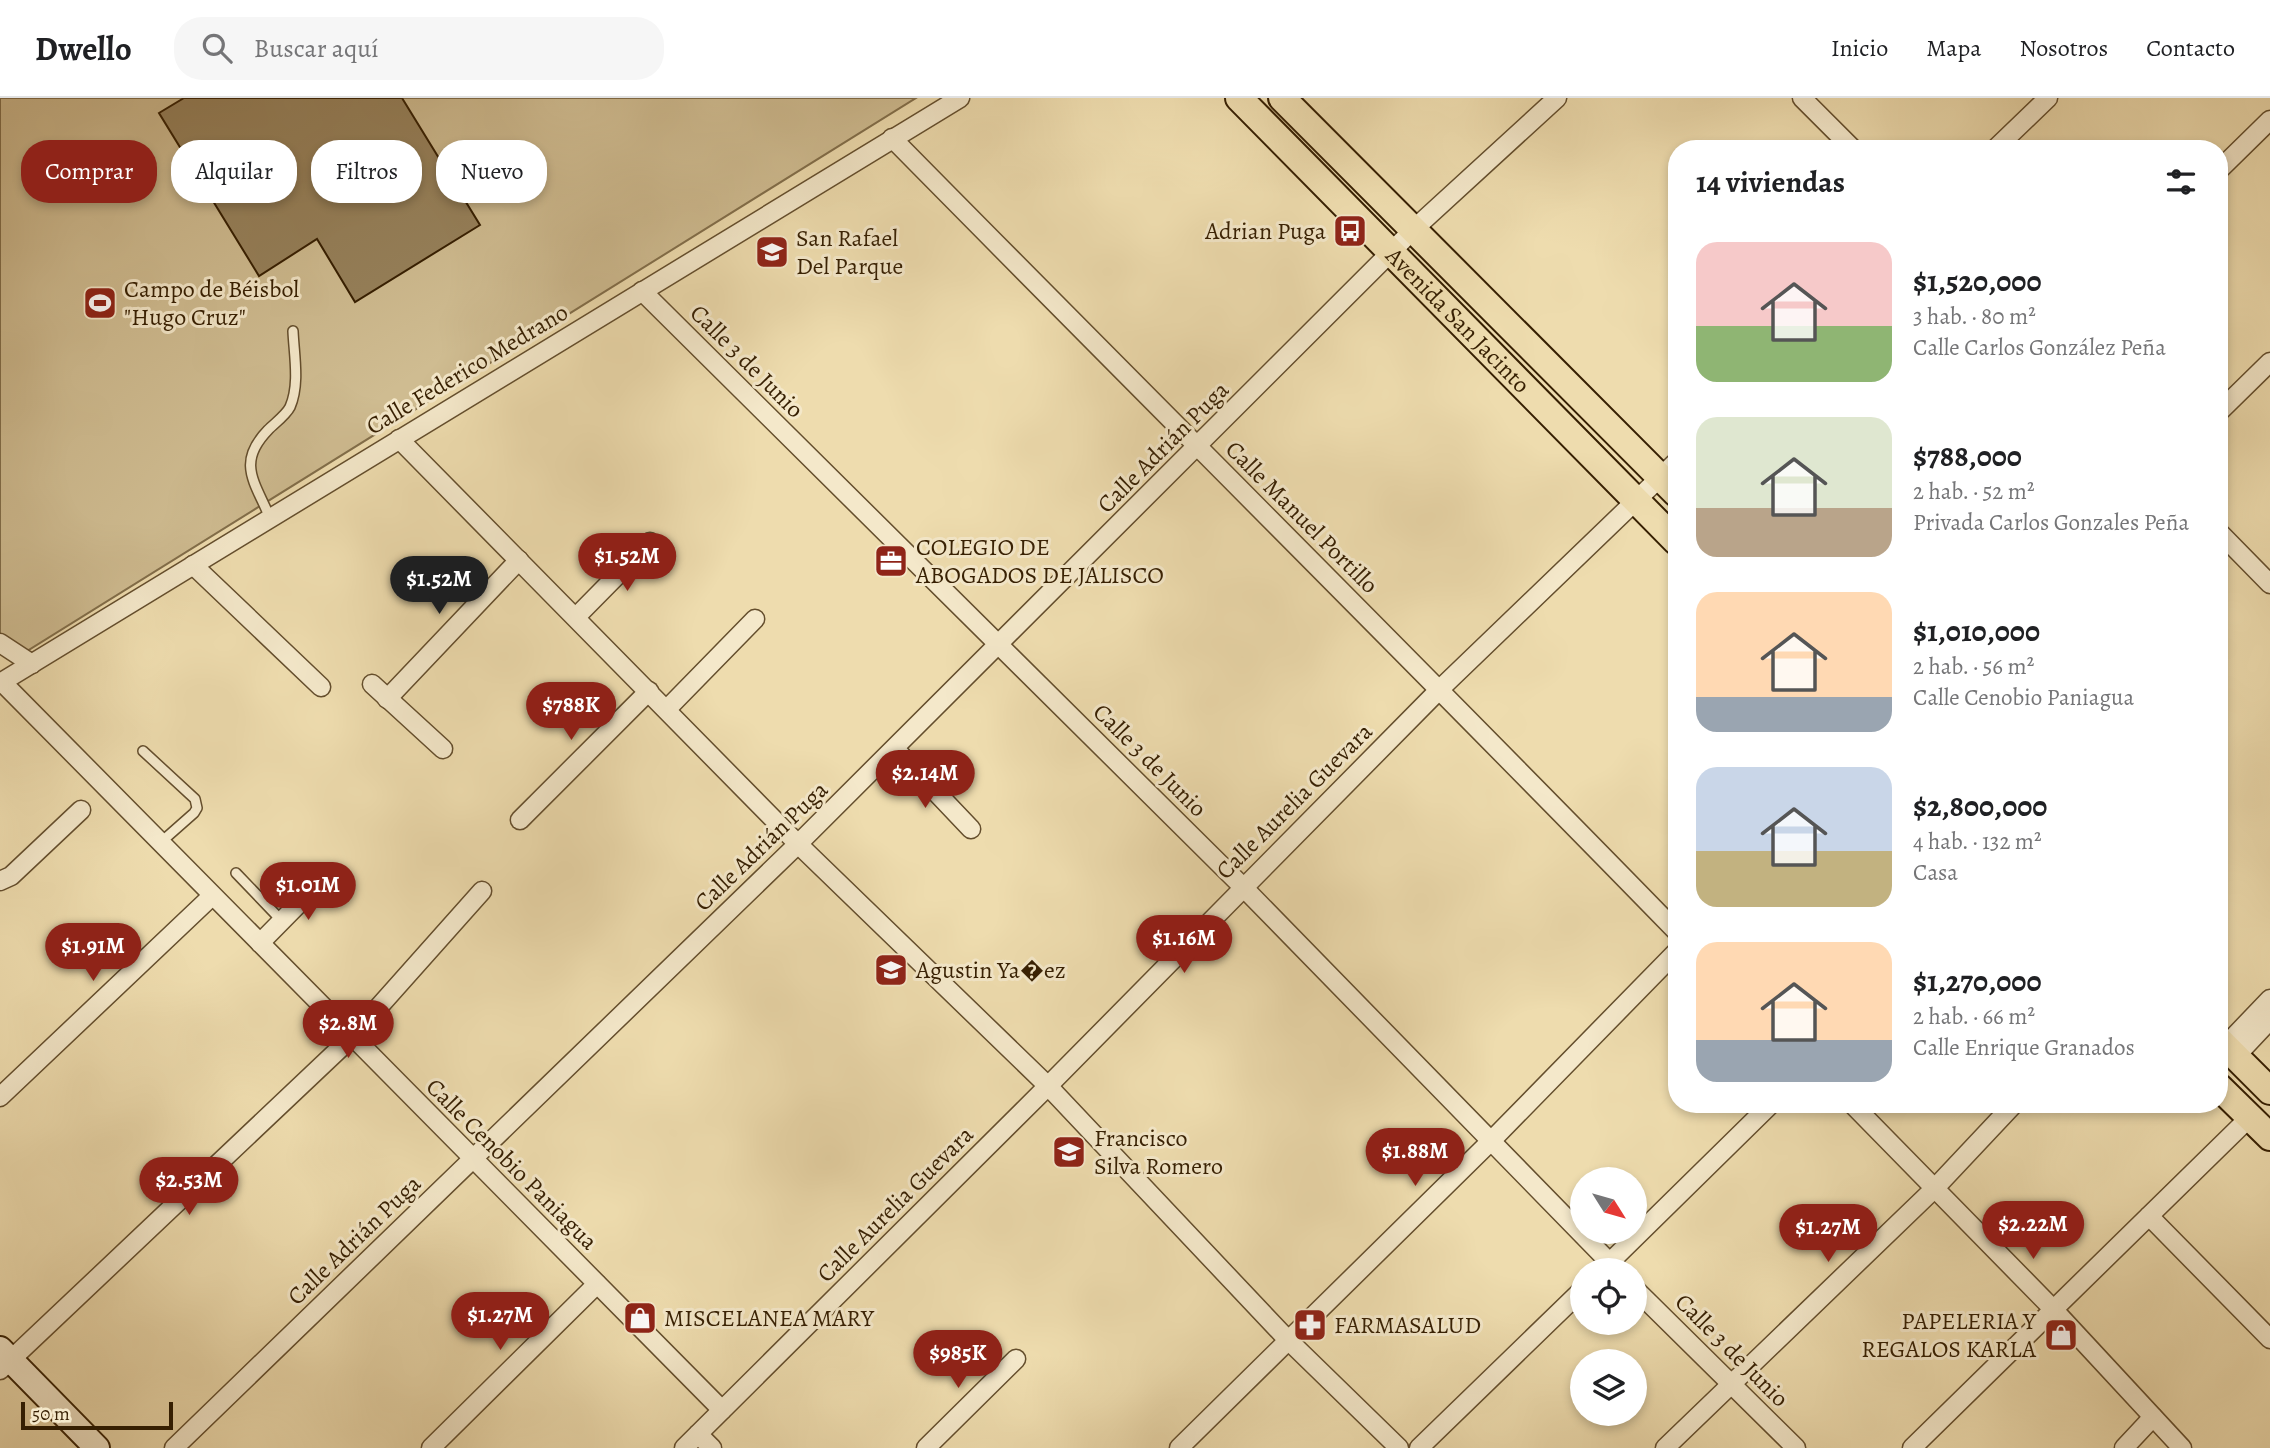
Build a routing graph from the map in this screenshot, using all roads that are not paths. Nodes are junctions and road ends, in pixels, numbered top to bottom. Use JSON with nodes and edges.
{"nodes":[{"id":1,"x":960,"y":98,"type":"edge"},
{"id":2,"x":1239,"y":98,"type":"edge"},
{"id":3,"x":1282,"y":98,"type":"edge"},
{"id":4,"x":1557,"y":98,"type":"edge"},
{"id":5,"x":2048,"y":98,"type":"edge"},
{"id":6,"x":1804,"y":99,"type":"edge"},
{"id":7,"x":2270,"y":120,"type":"edge"},
{"id":8,"x":892,"y":138,"type":"junction"},
{"id":9,"x":1844,"y":140,"type":"edge"},
{"id":10,"x":2005,"y":140,"type":"edge"},
{"id":11,"x":2228,"y":161,"type":"edge"},
{"id":12,"x":1414,"y":229,"type":"junction"},
{"id":13,"x":1391,"y":253,"type":"junction"},
{"id":14,"x":642,"y":291,"type":"junction"},
{"id":15,"x":293,"y":331,"type":"dead end"},
{"id":16,"x":2270,"y":362,"type":"edge"},
{"id":17,"x":2228,"y":403,"type":"edge"},
{"id":18,"x":399,"y":439,"type":"junction"},
{"id":19,"x":1198,"y":448,"type":"junction"},
{"id":20,"x":1668,"y":474,"type":"edge"},
{"id":21,"x":1668,"y":479,"type":"edge"},
{"id":22,"x":1637,"y":501,"type":"junction"},
{"id":23,"x":270,"y":518,"type":"junction"},
{"id":24,"x":1668,"y":533,"type":"edge"},
{"id":25,"x":2228,"y":541,"type":"edge"},
{"id":26,"x":650,"y":542,"type":"dead end"},
{"id":27,"x":519,"y":560,"type":"junction"},
{"id":28,"x":193,"y":565,"type":"junction"},
{"id":29,"x":2270,"y":584,"type":"edge"},
{"id":30,"x":576,"y":617,"type":"junction"},
{"id":31,"x":755,"y":620,"type":"dead end"},
{"id":32,"x":0,"y":643,"type":"edge"},
{"id":33,"x":999,"y":645,"type":"junction"},
{"id":34,"x":32,"y":664,"type":"junction"},
{"id":35,"x":1,"y":683,"type":"edge"},
{"id":36,"x":372,"y":684,"type":"dead end"},
{"id":37,"x":321,"y":687,"type":"dead end"},
{"id":38,"x":1440,"y":689,"type":"junction"},
{"id":39,"x":649,"y":691,"type":"junction"},
{"id":40,"x":387,"y":699,"type":"junction"},
{"id":41,"x":667,"y":709,"type":"junction"},
{"id":42,"x":443,"y":749,"type":"dead end"},
{"id":43,"x":895,"y":749,"type":"junction"},
{"id":44,"x":143,"y":751,"type":"dead end"},
{"id":45,"x":81,"y":810,"type":"dead end"},
{"id":46,"x":520,"y":820,"type":"dead end"},
{"id":47,"x":971,"y":829,"type":"dead end"},
{"id":48,"x":160,"y":843,"type":"junction"},
{"id":49,"x":798,"y":844,"type":"junction"},
{"id":50,"x":236,"y":873,"type":"dead end"},
{"id":51,"x":328,"y":873,"type":"dead end"},
{"id":52,"x":0,"y":881,"type":"edge"},
{"id":53,"x":1243,"y":887,"type":"junction"},
{"id":54,"x":482,"y":891,"type":"dead end"},
{"id":55,"x":212,"y":896,"type":"junction"},
{"id":56,"x":282,"y":921,"type":"junction"},
{"id":57,"x":1668,"y":923,"type":"edge"},
{"id":58,"x":260,"y":943,"type":"junction"},
{"id":59,"x":1668,"y":961,"type":"edge"},
{"id":60,"x":2270,"y":999,"type":"edge"},
{"id":61,"x":2260,"y":1024,"type":"edge"},
{"id":62,"x":352,"y":1037,"type":"junction"},
{"id":63,"x":2228,"y":1046,"type":"edge"},
{"id":64,"x":2228,"y":1048,"type":"edge"},
{"id":65,"x":1048,"y":1086,"type":"junction"},
{"id":66,"x":2270,"y":1091,"type":"edge"},
{"id":67,"x":2228,"y":1096,"type":"edge"},
{"id":68,"x":0,"y":1097,"type":"edge"},
{"id":69,"x":1762,"y":1113,"type":"edge"},
{"id":70,"x":1861,"y":1113,"type":"edge"},
{"id":71,"x":2006,"y":1113,"type":"edge"},
{"id":72,"x":2249,"y":1117,"type":"junction"},
{"id":73,"x":2270,"y":1137,"type":"edge"},
{"id":74,"x":1491,"y":1141,"type":"junction"},
{"id":75,"x":473,"y":1159,"type":"junction"},
{"id":76,"x":1935,"y":1188,"type":"junction"},
{"id":77,"x":2149,"y":1216,"type":"junction"},
{"id":78,"x":1601,"y":1258,"type":"edge"},
{"id":79,"x":1620,"y":1258,"type":"edge"},
{"id":80,"x":597,"y":1284,"type":"junction"},
{"id":81,"x":1647,"y":1301,"type":"edge"},
{"id":82,"x":1570,"y":1302,"type":"edge"},
{"id":83,"x":2054,"y":1310,"type":"junction"},
{"id":84,"x":1287,"y":1339,"type":"junction"},
{"id":85,"x":2270,"y":1339,"type":"edge"},
{"id":86,"x":4,"y":1359,"type":"edge"},
{"id":87,"x":1016,"y":1359,"type":"dead end"},
{"id":88,"x":1731,"y":1384,"type":"junction"},
{"id":89,"x":722,"y":1410,"type":"junction"},
{"id":90,"x":2152,"y":1417,"type":"junction"},
{"id":91,"x":698,"y":1434,"type":"junction"},
{"id":92,"x":97,"y":1448,"type":"edge"},
{"id":93,"x":174,"y":1448,"type":"edge"},
{"id":94,"x":431,"y":1448,"type":"edge"},
{"id":95,"x":684,"y":1448,"type":"edge"},
{"id":96,"x":712,"y":1448,"type":"edge"},
{"id":97,"x":926,"y":1448,"type":"edge"},
{"id":98,"x":1179,"y":1448,"type":"edge"},
{"id":99,"x":1399,"y":1448,"type":"edge"},
{"id":100,"x":1419,"y":1448,"type":"edge"},
{"id":101,"x":1665,"y":1448,"type":"edge"},
{"id":102,"x":1796,"y":1448,"type":"edge"},
{"id":103,"x":1912,"y":1448,"type":"edge"},
{"id":104,"x":2124,"y":1448,"type":"edge"},
{"id":105,"x":2182,"y":1448,"type":"edge"}],
"edges":[{"from":1,"to":8,"type":"street","name":"Calle Federico Medrano"},
{"from":2,"to":13,"type":"main road","name":"Avenida San Jacinto"},
{"from":3,"to":12,"type":"main road","name":"Avenida San Jacinto"},
{"from":4,"to":12,"type":"street","name":"Calle Adrián Puga"},
{"from":5,"to":10,"type":"street"},
{"from":6,"to":9,"type":"street"},
{"from":7,"to":11,"type":"street"},
{"from":8,"to":14,"type":"street","name":"Calle Federico Medrano"},
{"from":8,"to":19,"type":"street","name":"Calle Manuel Portillo"},
{"from":12,"to":13,"type":"street","name":"Calle Adrián Puga"},
{"from":12,"to":20,"type":"main road","name":"Avenida San Jacinto"},
{"from":13,"to":19,"type":"street","name":"Calle Adrián Puga"},
{"from":13,"to":22,"type":"main road","name":"Avenida San Jacinto"},
{"from":14,"to":18,"type":"street","name":"Calle Federico Medrano"},
{"from":14,"to":33,"type":"street","name":"Calle 3 de Junio"},
{"from":15,"to":23,"type":"lane"},
{"from":16,"to":17,"type":"street"},
{"from":18,"to":23,"type":"street","name":"Calle Federico Medrano"},
{"from":18,"to":27,"type":"street"},
{"from":19,"to":33,"type":"street","name":"Calle Adrián Puga"},
{"from":19,"to":38,"type":"street","name":"Calle Manuel Portillo"},
{"from":21,"to":22,"type":"street","name":"Calle Aurelia Guevara"},
{"from":22,"to":24,"type":"main road","name":"Avenida San Jacinto"},
{"from":22,"to":38,"type":"street","name":"Calle Aurelia Guevara"},
{"from":23,"to":28,"type":"street","name":"Calle Federico Medrano"},
{"from":25,"to":29,"type":"street"},
{"from":26,"to":30,"type":"street"},
{"from":27,"to":30,"type":"street"},
{"from":27,"to":40,"type":"street"},
{"from":28,"to":34,"type":"street","name":"Calle Federico Medrano"},
{"from":28,"to":37,"type":"street"},
{"from":30,"to":39,"type":"street"},
{"from":31,"to":41,"type":"street"},
{"from":32,"to":34,"type":"street"},
{"from":33,"to":43,"type":"street","name":"Calle Adrián Puga"},
{"from":33,"to":53,"type":"street","name":"Calle 3 de Junio"},
{"from":34,"to":35,"type":"street","name":"Calle Federico Medrano"},
{"from":35,"to":48,"type":"street","name":"Calle Cenobio Paniagua"},
{"from":36,"to":40,"type":"street"},
{"from":38,"to":53,"type":"street","name":"Calle Aurelia Guevara"},
{"from":38,"to":57,"type":"street","name":"Calle Manuel Portillo"},
{"from":39,"to":41,"type":"street"},
{"from":39,"to":46,"type":"street"},
{"from":40,"to":42,"type":"street"},
{"from":41,"to":49,"type":"street"},
{"from":43,"to":47,"type":"street"},
{"from":43,"to":49,"type":"street","name":"Calle Adrián Puga"},
{"from":44,"to":48,"type":"lane"},
{"from":45,"to":52,"type":"street"},
{"from":48,"to":55,"type":"street","name":"Calle Cenobio Paniagua"},
{"from":49,"to":65,"type":"street"},
{"from":49,"to":75,"type":"street","name":"Calle Adrián Puga"},
{"from":50,"to":56,"type":"lane"},
{"from":51,"to":56,"type":"street"},
{"from":53,"to":65,"type":"street","name":"Calle Aurelia Guevara"},
{"from":53,"to":74,"type":"street","name":"Calle 3 de Junio"},
{"from":54,"to":62,"type":"street"},
{"from":55,"to":58,"type":"street","name":"Calle Cenobio Paniagua"},
{"from":55,"to":68,"type":"street"},
{"from":56,"to":58,"type":"street"},
{"from":58,"to":62,"type":"street","name":"Calle Cenobio Paniagua"},
{"from":59,"to":74,"type":"street"},
{"from":60,"to":61,"type":"street"},
{"from":61,"to":63,"type":"street"},
{"from":62,"to":75,"type":"street","name":"Calle Cenobio Paniagua"},
{"from":62,"to":86,"type":"street"},
{"from":64,"to":66,"type":"main road"},
{"from":65,"to":84,"type":"street"},
{"from":65,"to":89,"type":"street","name":"Calle Aurelia Guevara"},
{"from":67,"to":72,"type":"main road"},
{"from":69,"to":79,"type":"street"},
{"from":70,"to":76,"type":"street"},
{"from":71,"to":76,"type":"street"},
{"from":72,"to":73,"type":"main road"},
{"from":72,"to":77,"type":"street"},
{"from":74,"to":78,"type":"street","name":"Calle 3 de Junio"},
{"from":74,"to":84,"type":"street"},
{"from":75,"to":80,"type":"street","name":"Calle Cenobio Paniagua"},
{"from":75,"to":93,"type":"street","name":"Calle Adrián Puga"},
{"from":76,"to":83,"type":"street"},
{"from":76,"to":88,"type":"street"},
{"from":77,"to":83,"type":"street"},
{"from":77,"to":85,"type":"street"},
{"from":80,"to":89,"type":"street","name":"Calle Cenobio Paniagua"},
{"from":80,"to":94,"type":"street"},
{"from":81,"to":88,"type":"street","name":"Calle 3 de Junio"},
{"from":82,"to":100,"type":"street"},
{"from":83,"to":90,"type":"street"},
{"from":83,"to":103,"type":"street"},
{"from":84,"to":98,"type":"street"},
{"from":84,"to":99,"type":"street"},
{"from":86,"to":92,"type":"street"},
{"from":87,"to":97,"type":"street"},
{"from":88,"to":101,"type":"street"},
{"from":88,"to":102,"type":"street","name":"Calle 3 de Junio"},
{"from":89,"to":91,"type":"street","name":"Calle Aurelia Guevara"},
{"from":90,"to":104,"type":"street"},
{"from":90,"to":105,"type":"street"},
{"from":91,"to":95,"type":"street","name":"Calle Aurelia Guevara"},
{"from":91,"to":96,"type":"street"}]}
